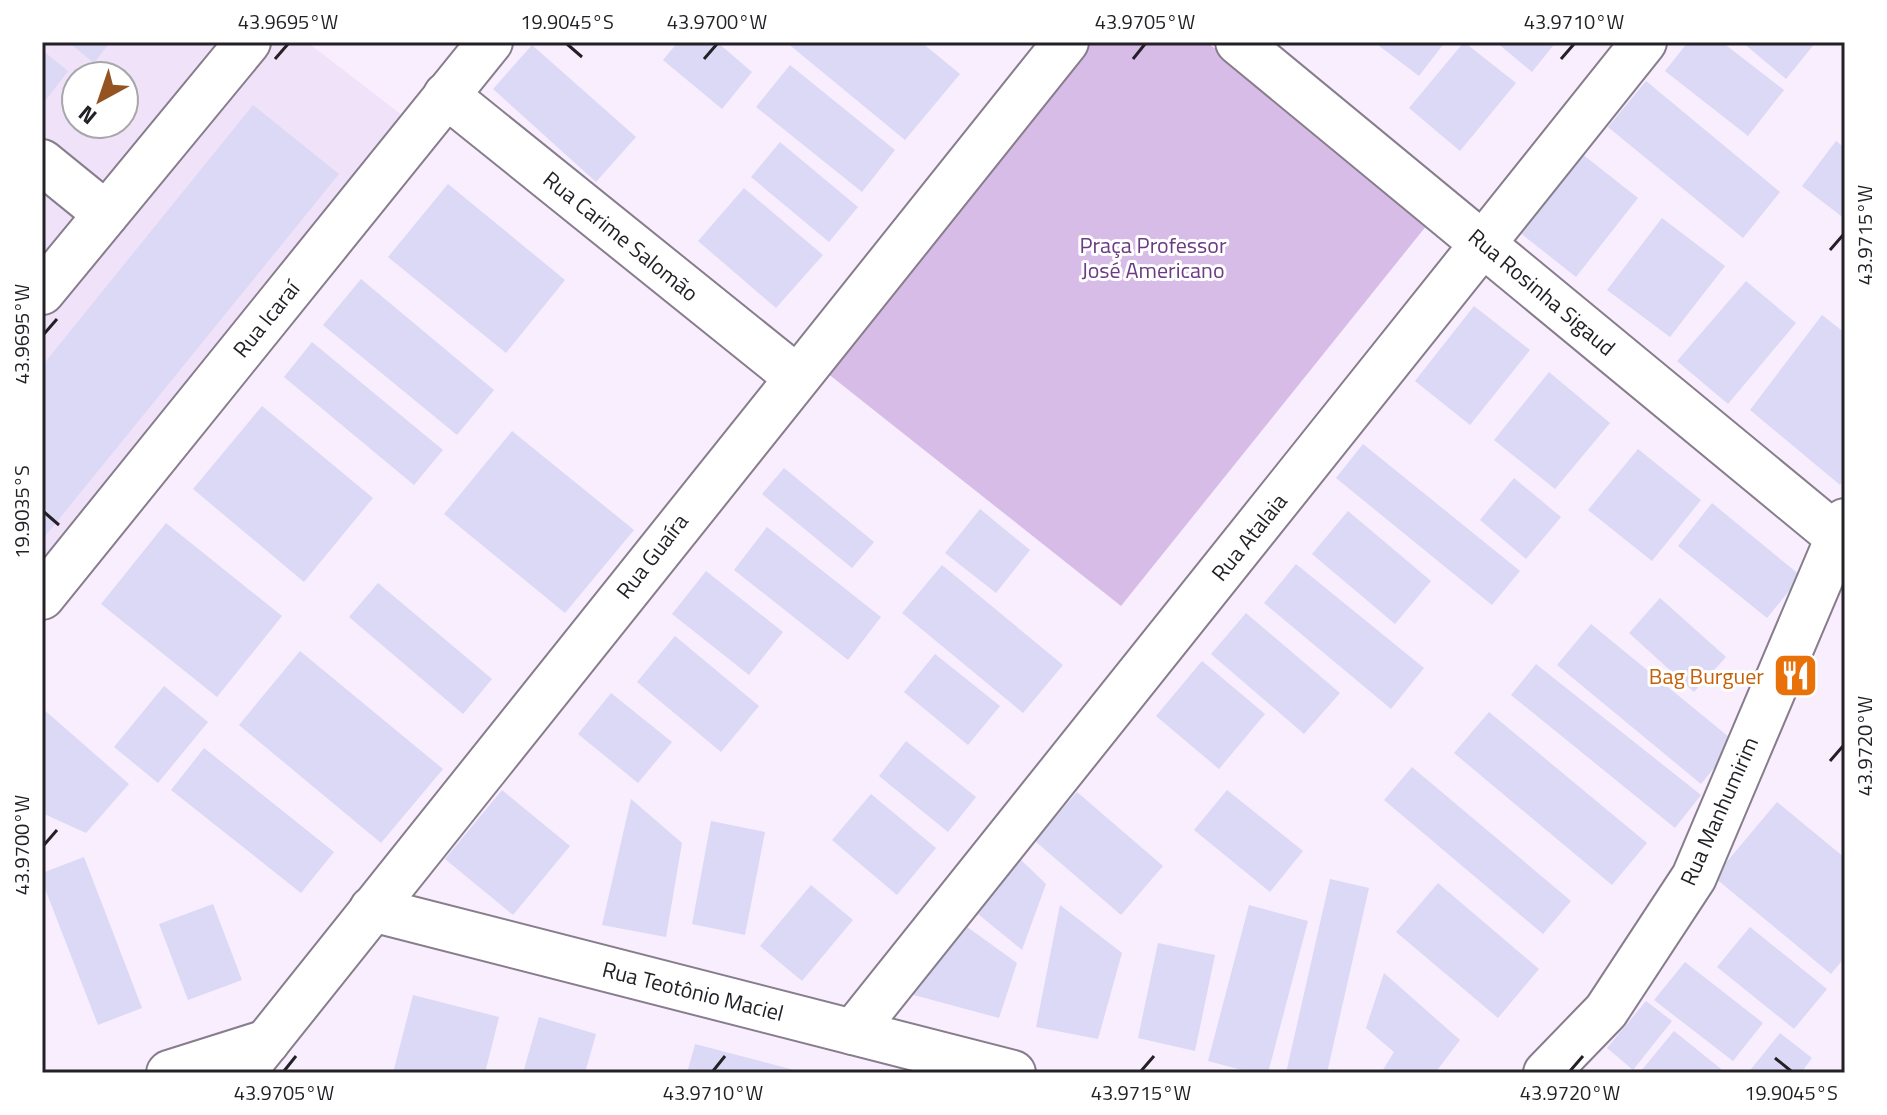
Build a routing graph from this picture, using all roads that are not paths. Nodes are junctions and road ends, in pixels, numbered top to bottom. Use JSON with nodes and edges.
{"nodes":[{"id":1,"x":248,"y":42,"type":"edge"},
{"id":2,"x":490,"y":42,"type":"edge"},
{"id":3,"x":1066,"y":42,"type":"edge"},
{"id":4,"x":1238,"y":42,"type":"edge"},
{"id":5,"x":1644,"y":42,"type":"edge"},
{"id":6,"x":446,"y":95,"type":"junction"},
{"id":7,"x":42,"y":162,"type":"edge"},
{"id":8,"x":106,"y":214,"type":"junction"},
{"id":9,"x":1484,"y":244,"type":"junction"},
{"id":10,"x":42,"y":292,"type":"edge"},
{"id":11,"x":795,"y":376,"type":"junction"},
{"id":12,"x":1842,"y":534,"type":"edge"},
{"id":13,"x":42,"y":597,"type":"edge"},
{"id":14,"x":372,"y":909,"type":"junction"},
{"id":15,"x":853,"y":1032,"type":"junction"},
{"id":16,"x":255,"y":1058,"type":"edge"},
{"id":17,"x":169,"y":1073,"type":"edge"},
{"id":18,"x":1013,"y":1073,"type":"edge"},
{"id":19,"x":1546,"y":1073,"type":"edge"}],
"edges":[{"from":1,"to":8,"type":"street"},
{"from":2,"to":6,"type":"street","name":"Rua Icaraí"},
{"from":3,"to":11,"type":"street","name":"Rua Guaíra"},
{"from":4,"to":9,"type":"street","name":"Rua Rosinha Sigaud"},
{"from":5,"to":9,"type":"street","name":"Rua Atalaia"},
{"from":6,"to":11,"type":"street","name":"Rua Carime Salomão"},
{"from":6,"to":13,"type":"street","name":"Rua Icaraí"},
{"from":7,"to":8,"type":"street"},
{"from":8,"to":10,"type":"street"},
{"from":9,"to":12,"type":"street","name":"Rua Rosinha Sigaud"},
{"from":9,"to":15,"type":"street","name":"Rua Atalaia"},
{"from":11,"to":14,"type":"street","name":"Rua Guaíra"},
{"from":12,"to":19,"type":"street","name":"Rua Manhumirim"},
{"from":14,"to":15,"type":"street","name":"Rua Teotônio Maciel"},
{"from":14,"to":16,"type":"street","name":"Rua Guaíra"},
{"from":15,"to":18,"type":"street","name":"Rua Teotônio Maciel"},
{"from":16,"to":17,"type":"street"}]}
